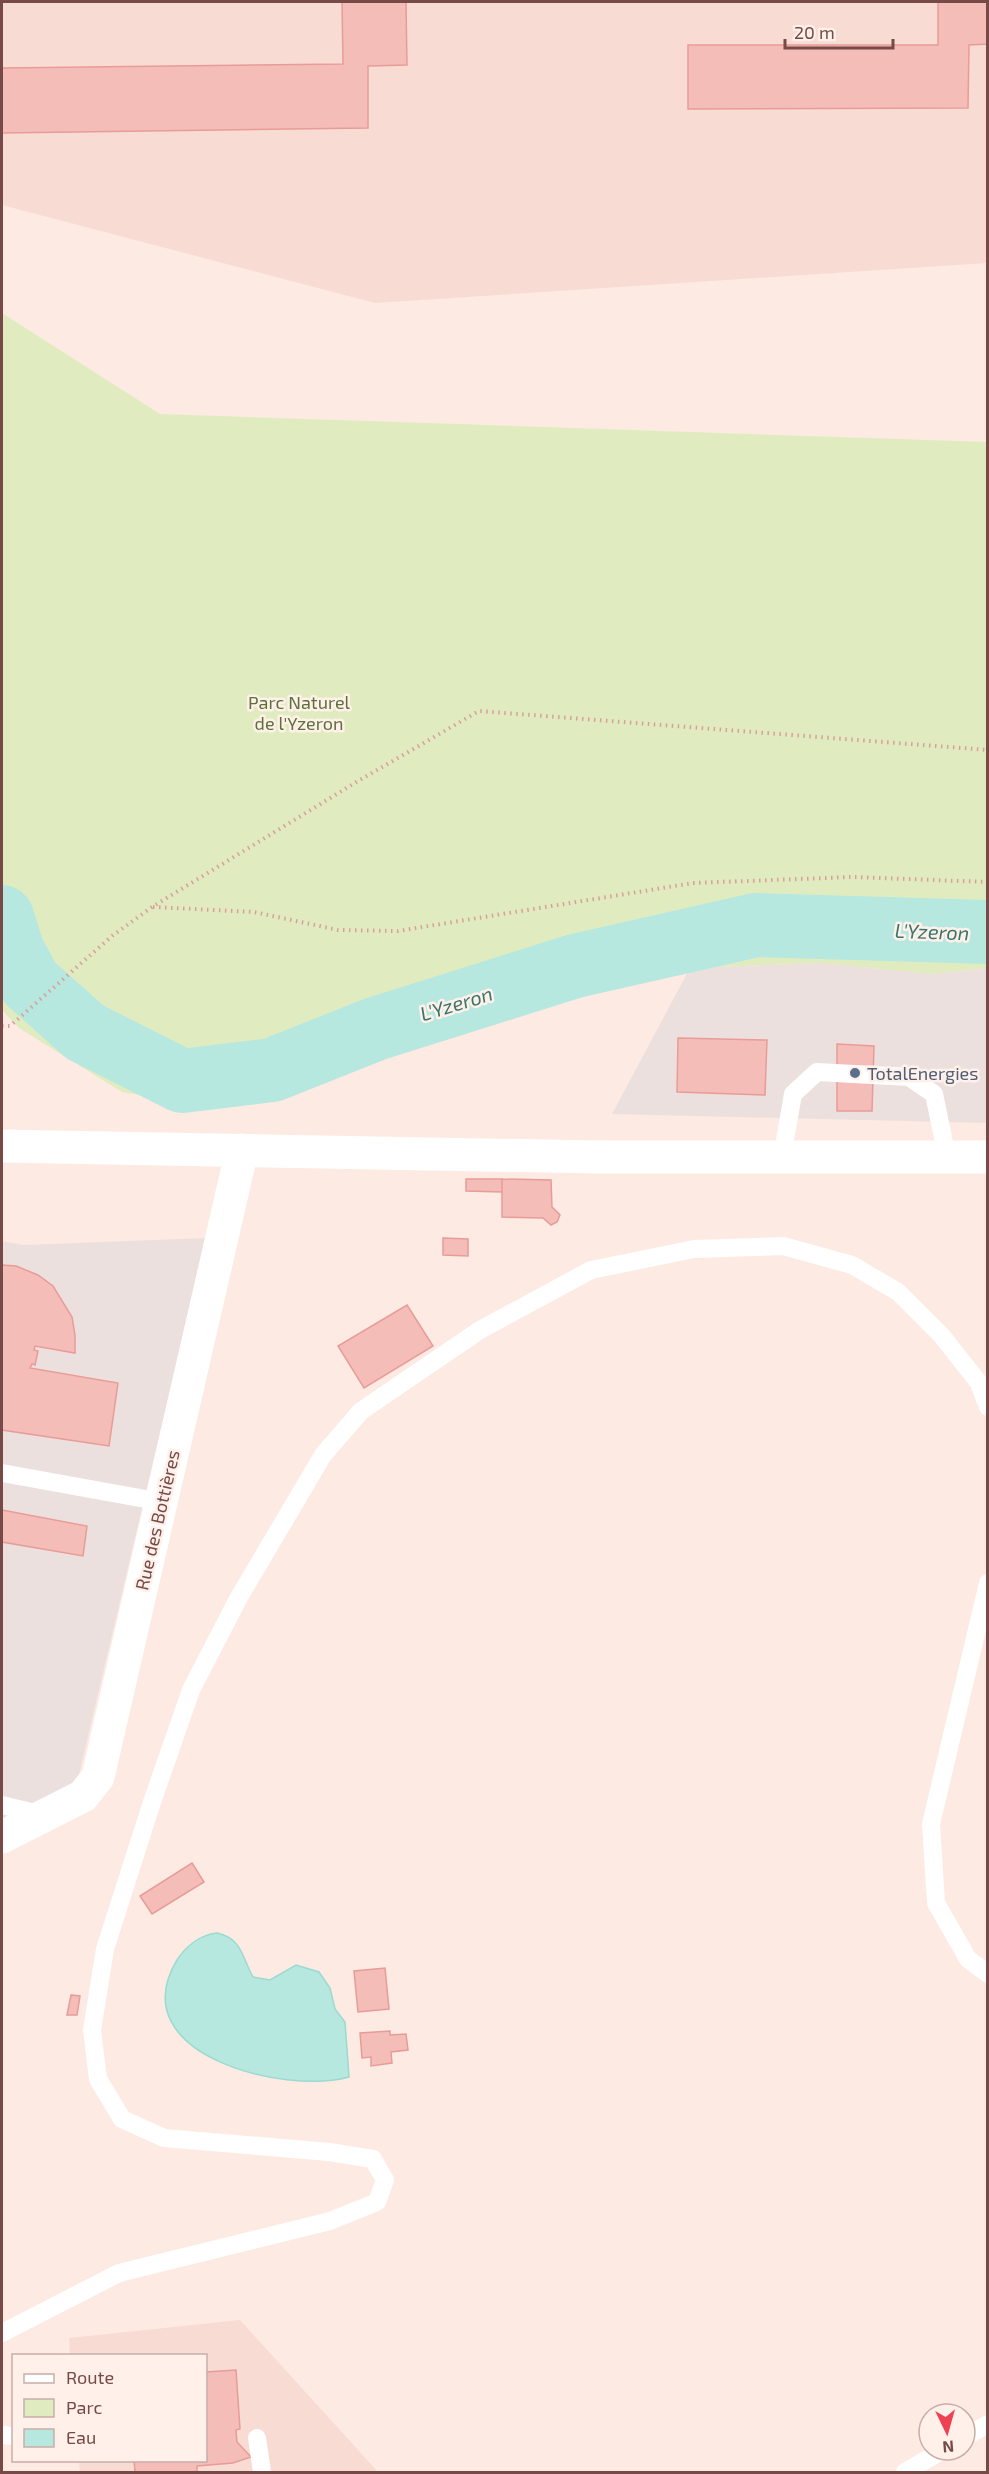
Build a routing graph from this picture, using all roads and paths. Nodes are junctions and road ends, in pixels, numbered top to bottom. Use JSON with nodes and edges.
{"nodes":[{"id":1,"x":987,"y":750,"type":"edge"},
{"id":2,"x":987,"y":882,"type":"edge"},
{"id":3,"x":152,"y":907,"type":"junction"},
{"id":4,"x":2,"y":1026,"type":"edge"},
{"id":5,"x":2,"y":1146,"type":"edge"},
{"id":6,"x":242,"y":1150,"type":"junction"},
{"id":7,"x":782,"y":1157,"type":"dead end"},
{"id":8,"x":947,"y":1157,"type":"junction"},
{"id":9,"x":987,"y":1157,"type":"edge"},
{"id":10,"x":987,"y":1407,"type":"edge"},
{"id":11,"x":2,"y":1473,"type":"edge"},
{"id":12,"x":162,"y":1502,"type":"junction"},
{"id":13,"x":987,"y":1583,"type":"edge"},
{"id":14,"x":2,"y":1805,"type":"edge"},
{"id":15,"x":44,"y":1815,"type":"junction"},
{"id":16,"x":2,"y":1837,"type":"edge"},
{"id":17,"x":987,"y":1974,"type":"edge"},
{"id":18,"x":2,"y":2333,"type":"edge"},
{"id":19,"x":257,"y":2438,"type":"dead end"},
{"id":20,"x":922,"y":2462,"type":"edge"},
{"id":21,"x":262,"y":2472,"type":"edge"},
{"id":22,"x":905,"y":2472,"type":"edge"}],
"edges":[{"from":1,"to":3,"type":"path"},
{"from":2,"to":3,"type":"path"},
{"from":3,"to":4,"type":"path"},
{"from":5,"to":6,"type":"main road"},
{"from":6,"to":8,"type":"main road"},
{"from":6,"to":12,"type":"main road","name":"Rue des Bottières"},
{"from":7,"to":8,"type":"lane"},
{"from":8,"to":9,"type":"main road"},
{"from":10,"to":18,"type":"lane"},
{"from":11,"to":12,"type":"lane"},
{"from":12,"to":15,"type":"main road","name":"Rue des Bottières"},
{"from":13,"to":17,"type":"lane"},
{"from":14,"to":15,"type":"lane"},
{"from":15,"to":16,"type":"main road","name":"Rue des Bottières"},
{"from":19,"to":21,"type":"lane"},
{"from":20,"to":22,"type":"lane"}]}
